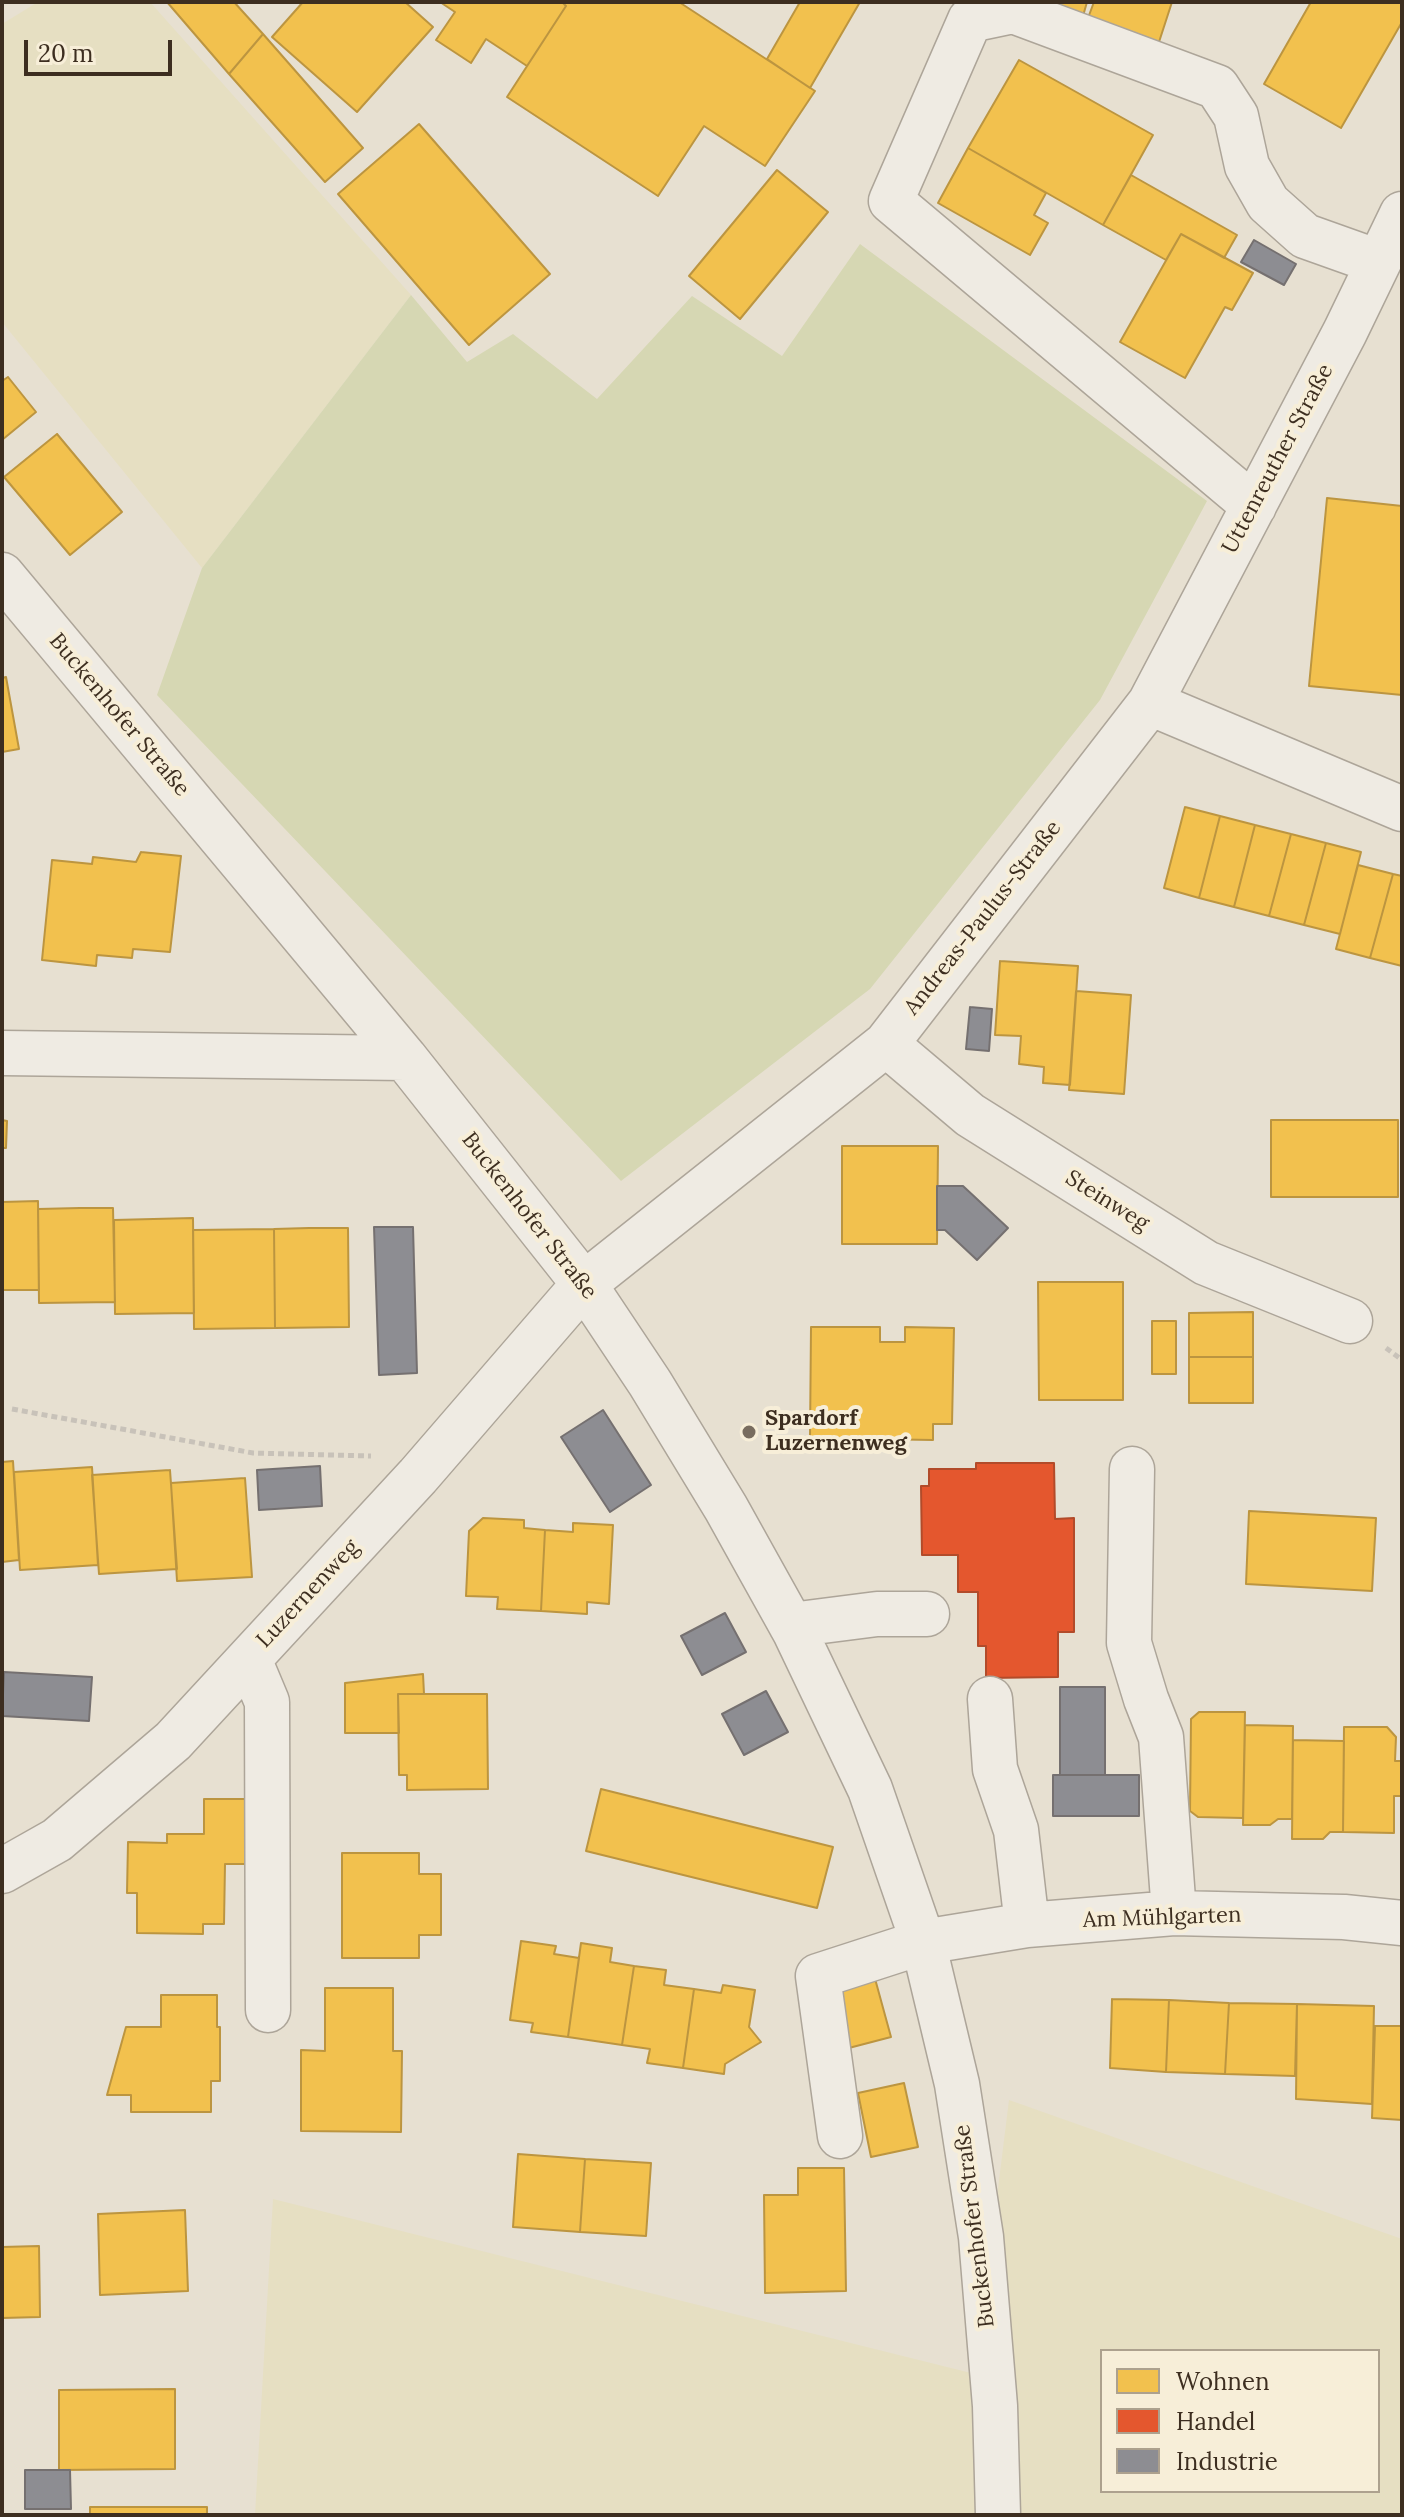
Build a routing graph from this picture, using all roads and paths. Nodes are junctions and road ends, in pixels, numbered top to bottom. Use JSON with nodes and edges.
{"nodes":[{"id":1,"x":1402,"y":214,"type":"edge"},
{"id":2,"x":1378,"y":262,"type":"junction"},
{"id":3,"x":1254,"y":506,"type":"junction"},
{"id":4,"x":2,"y":575,"type":"edge"},
{"id":5,"x":1150,"y":703,"type":"junction"},
{"id":6,"x":1401,"y":802,"type":"edge"},
{"id":7,"x":886,"y":1044,"type":"junction"},
{"id":8,"x":2,"y":1053,"type":"edge"},
{"id":9,"x":405,"y":1058,"type":"junction"},
{"id":10,"x":584,"y":1284,"type":"junction"},
{"id":11,"x":1350,"y":1321,"type":"dead end"},
{"id":12,"x":12,"y":1409,"type":"dead end"},
{"id":13,"x":1132,"y":1469,"type":"dead end"},
{"id":14,"x":418,"y":1476,"type":"junction"},
{"id":15,"x":927,"y":1614,"type":"dead end"},
{"id":16,"x":791,"y":1625,"type":"junction"},
{"id":17,"x":249,"y":1659,"type":"junction"},
{"id":18,"x":990,"y":1699,"type":"dead end"},
{"id":19,"x":2,"y":1871,"type":"edge"},
{"id":20,"x":1174,"y":1913,"type":"junction"},
{"id":21,"x":1402,"y":1923,"type":"edge"},
{"id":22,"x":1027,"y":1925,"type":"junction"},
{"id":23,"x":923,"y":1942,"type":"junction"},
{"id":24,"x":268,"y":2010,"type":"dead end"},
{"id":25,"x":840,"y":2136,"type":"dead end"},
{"id":26,"x":998,"y":2515,"type":"edge"}],
"edges":[{"from":1,"to":2,"type":"street","name":"Uttenreuther Straße"},
{"from":2,"to":3,"type":"street","name":"Uttenreuther Straße"},
{"from":2,"to":3,"type":"street"},
{"from":3,"to":5,"type":"street","name":"Uttenreuther Straße"},
{"from":4,"to":9,"type":"street","name":"Buckenhofer Straße"},
{"from":5,"to":6,"type":"street"},
{"from":5,"to":7,"type":"street","name":"Andreas-Paulus-Straße"},
{"from":7,"to":10,"type":"street","name":"Andreas-Paulus-Straße"},
{"from":7,"to":11,"type":"street","name":"Steinweg"},
{"from":8,"to":9,"type":"street"},
{"from":9,"to":10,"type":"street","name":"Buckenhofer Straße"},
{"from":10,"to":14,"type":"street","name":"Luzernenweg"},
{"from":10,"to":16,"type":"street","name":"Buckenhofer Straße"},
{"from":12,"to":14,"type":"path"},
{"from":13,"to":20,"type":"street"},
{"from":14,"to":17,"type":"street","name":"Luzernenweg"},
{"from":15,"to":16,"type":"street"},
{"from":16,"to":23,"type":"street","name":"Buckenhofer Straße"},
{"from":17,"to":19,"type":"street","name":"Luzernenweg"},
{"from":17,"to":24,"type":"street"},
{"from":18,"to":22,"type":"street"},
{"from":20,"to":21,"type":"street","name":"Am Mühlgarten"},
{"from":20,"to":22,"type":"street","name":"Am Mühlgarten"},
{"from":22,"to":23,"type":"street","name":"Am Mühlgarten"},
{"from":23,"to":25,"type":"street"},
{"from":23,"to":26,"type":"street","name":"Buckenhofer Straße"}]}
